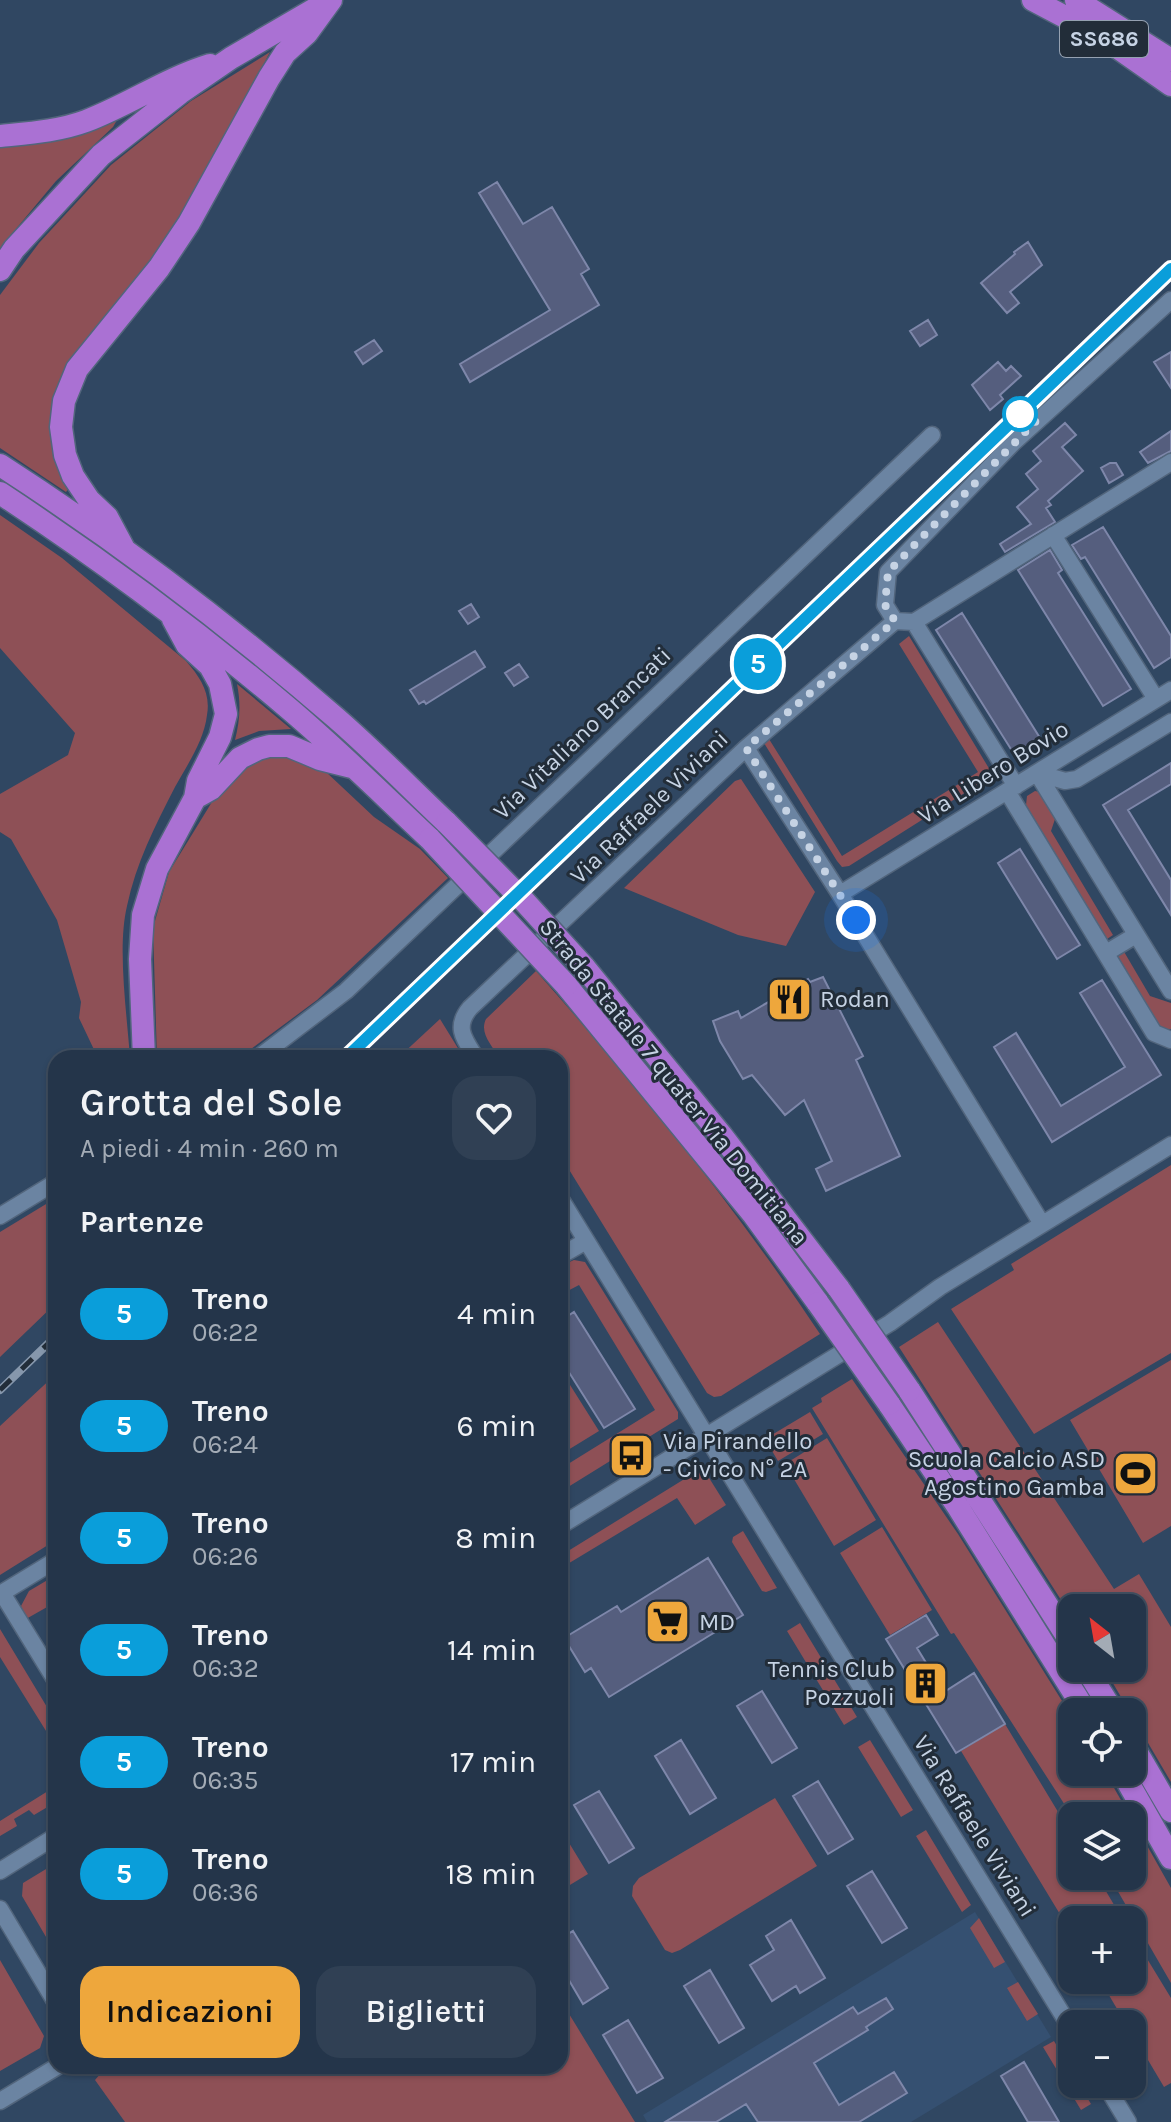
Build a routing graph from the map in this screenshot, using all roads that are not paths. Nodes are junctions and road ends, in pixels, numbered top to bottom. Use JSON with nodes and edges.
{"nodes":[{"id":1,"x":331,"y":0,"type":"edge"},
{"id":2,"x":1033,"y":0,"type":"edge"},
{"id":3,"x":1076,"y":0,"type":"edge"},
{"id":4,"x":1133,"y":56,"type":"junction"},
{"id":5,"x":1170,"y":56,"type":"edge"},
{"id":6,"x":231,"y":58,"type":"junction"},
{"id":7,"x":1171,"y":85,"type":"edge"},
{"id":8,"x":0,"y":136,"type":"edge"},
{"id":9,"x":0,"y":270,"type":"edge"},
{"id":10,"x":1171,"y":300,"type":"edge"},
{"id":11,"x":932,"y":435,"type":"dead end"},
{"id":12,"x":1171,"y":462,"type":"edge"},
{"id":13,"x":0,"y":465,"type":"edge"},
{"id":14,"x":0,"y":493,"type":"edge"},
{"id":15,"x":1053,"y":535,"type":"junction"},
{"id":16,"x":123,"y":547,"type":"junction"},
{"id":17,"x":169,"y":613,"type":"junction"},
{"id":18,"x":895,"y":621,"type":"junction"},
{"id":19,"x":914,"y":622,"type":"junction"},
{"id":20,"x":1171,"y":690,"type":"edge"},
{"id":21,"x":1156,"y":699,"type":"junction"},
{"id":22,"x":1171,"y":722,"type":"edge"},
{"id":23,"x":746,"y":748,"type":"junction"},
{"id":24,"x":353,"y":767,"type":"junction"},
{"id":25,"x":1037,"y":773,"type":"junction"},
{"id":26,"x":1011,"y":789,"type":"junction"},
{"id":27,"x":195,"y":798,"type":"junction"},
{"id":28,"x":840,"y":894,"type":"junction"},
{"id":29,"x":1136,"y":935,"type":"junction"},
{"id":30,"x":1106,"y":953,"type":"junction"},
{"id":31,"x":1171,"y":991,"type":"edge"},
{"id":32,"x":1171,"y":1040,"type":"edge"},
{"id":33,"x":144,"y":1050,"type":"edge"},
{"id":34,"x":269,"y":1050,"type":"edge"},
{"id":35,"x":472,"y":1050,"type":"edge"},
{"id":36,"x":1171,"y":1145,"type":"edge"},
{"id":37,"x":48,"y":1187,"type":"edge"},
{"id":38,"x":568,"y":1211,"type":"edge"},
{"id":39,"x":0,"y":1216,"type":"edge"},
{"id":40,"x":1042,"y":1224,"type":"junction"},
{"id":41,"x":586,"y":1241,"type":"junction"},
{"id":42,"x":568,"y":1251,"type":"edge"},
{"id":43,"x":708,"y":1435,"type":"junction"},
{"id":44,"x":568,"y":1521,"type":"edge"},
{"id":45,"x":48,"y":1565,"type":"edge"},
{"id":46,"x":1058,"y":1622,"type":"edge"},
{"id":47,"x":48,"y":1668,"type":"edge"},
{"id":48,"x":1077,"y":1698,"type":"edge"},
{"id":49,"x":1146,"y":1768,"type":"edge"},
{"id":50,"x":1130,"y":1786,"type":"edge"},
{"id":51,"x":1171,"y":1811,"type":"edge"},
{"id":52,"x":48,"y":1841,"type":"edge"},
{"id":53,"x":1171,"y":1858,"type":"edge"},
{"id":54,"x":0,"y":1871,"type":"edge"},
{"id":55,"x":0,"y":1909,"type":"edge"},
{"id":56,"x":48,"y":1990,"type":"edge"},
{"id":57,"x":1060,"y":2010,"type":"edge"},
{"id":58,"x":48,"y":2072,"type":"edge"},
{"id":59,"x":1113,"y":2098,"type":"edge"},
{"id":60,"x":0,"y":2101,"type":"edge"},
{"id":61,"x":1128,"y":2122,"type":"edge"}],
"edges":[{"from":1,"to":6,"type":"highway"},
{"from":1,"to":16,"type":"highway"},
{"from":2,"to":4,"type":"highway","number":"SS686"},
{"from":3,"to":5,"type":"highway","number":"SS686"},
{"from":4,"to":5,"type":"highway","number":"SS686"},
{"from":4,"to":7,"type":"highway","number":"SS686"},
{"from":6,"to":8,"type":"highway"},
{"from":6,"to":9,"type":"highway"},
{"from":10,"to":18,"type":"street"},
{"from":11,"to":34,"type":"street","name":"Via Vitaliano Brancati"},
{"from":12,"to":15,"type":"street"},
{"from":13,"to":16,"type":"highway","name":"Strada Statale 7 quater Via Domitiana"},
{"from":14,"to":17,"type":"highway","name":"Strada Statale 7 quater Via Domitiana"},
{"from":15,"to":19,"type":"street"},
{"from":15,"to":21,"type":"street"},
{"from":16,"to":46,"type":"highway","name":"Strada Statale 7 quater Via Domitiana","bridge":true},
{"from":17,"to":24,"type":"highway","name":"Strada Statale 7 quater Via Domitiana"},
{"from":17,"to":27,"type":"highway"},
{"from":18,"to":19,"type":"street"},
{"from":18,"to":23,"type":"street","name":"Via Raffaele Viviani"},
{"from":19,"to":26,"type":"street"},
{"from":20,"to":21,"type":"street","name":"Via Libero Bovio"},
{"from":21,"to":25,"type":"street","name":"Via Libero Bovio"},
{"from":22,"to":25,"type":"street"},
{"from":23,"to":28,"type":"street"},
{"from":23,"to":35,"type":"street","name":"Via Raffaele Viviani"},
{"from":24,"to":27,"type":"highway"},
{"from":24,"to":48,"type":"highway","name":"Strada Statale 7 quater Via Domitiana","bridge":true},
{"from":25,"to":26,"type":"street","name":"Via Libero Bovio"},
{"from":25,"to":29,"type":"street"},
{"from":26,"to":28,"type":"street","name":"Via Libero Bovio"},
{"from":26,"to":30,"type":"street"},
{"from":27,"to":33,"type":"highway"},
{"from":28,"to":40,"type":"street"},
{"from":29,"to":30,"type":"street"},
{"from":29,"to":31,"type":"street"},
{"from":30,"to":32,"type":"street"},
{"from":36,"to":40,"type":"street"},
{"from":37,"to":39,"type":"street"},
{"from":38,"to":41,"type":"street","name":"Via Raffaele Viviani"},
{"from":40,"to":43,"type":"street"},
{"from":41,"to":42,"type":"street"},
{"from":41,"to":43,"type":"street","name":"Via Raffaele Viviani"},
{"from":43,"to":44,"type":"street"},
{"from":43,"to":57,"type":"street","name":"Via Raffaele Viviani"},
{"from":45,"to":47,"type":"street"},
{"from":49,"to":51,"type":"highway"},
{"from":50,"to":53,"type":"highway"},
{"from":52,"to":54,"type":"street"},
{"from":55,"to":56,"type":"street"},
{"from":58,"to":60,"type":"street"},
{"from":59,"to":61,"type":"street"}]}
